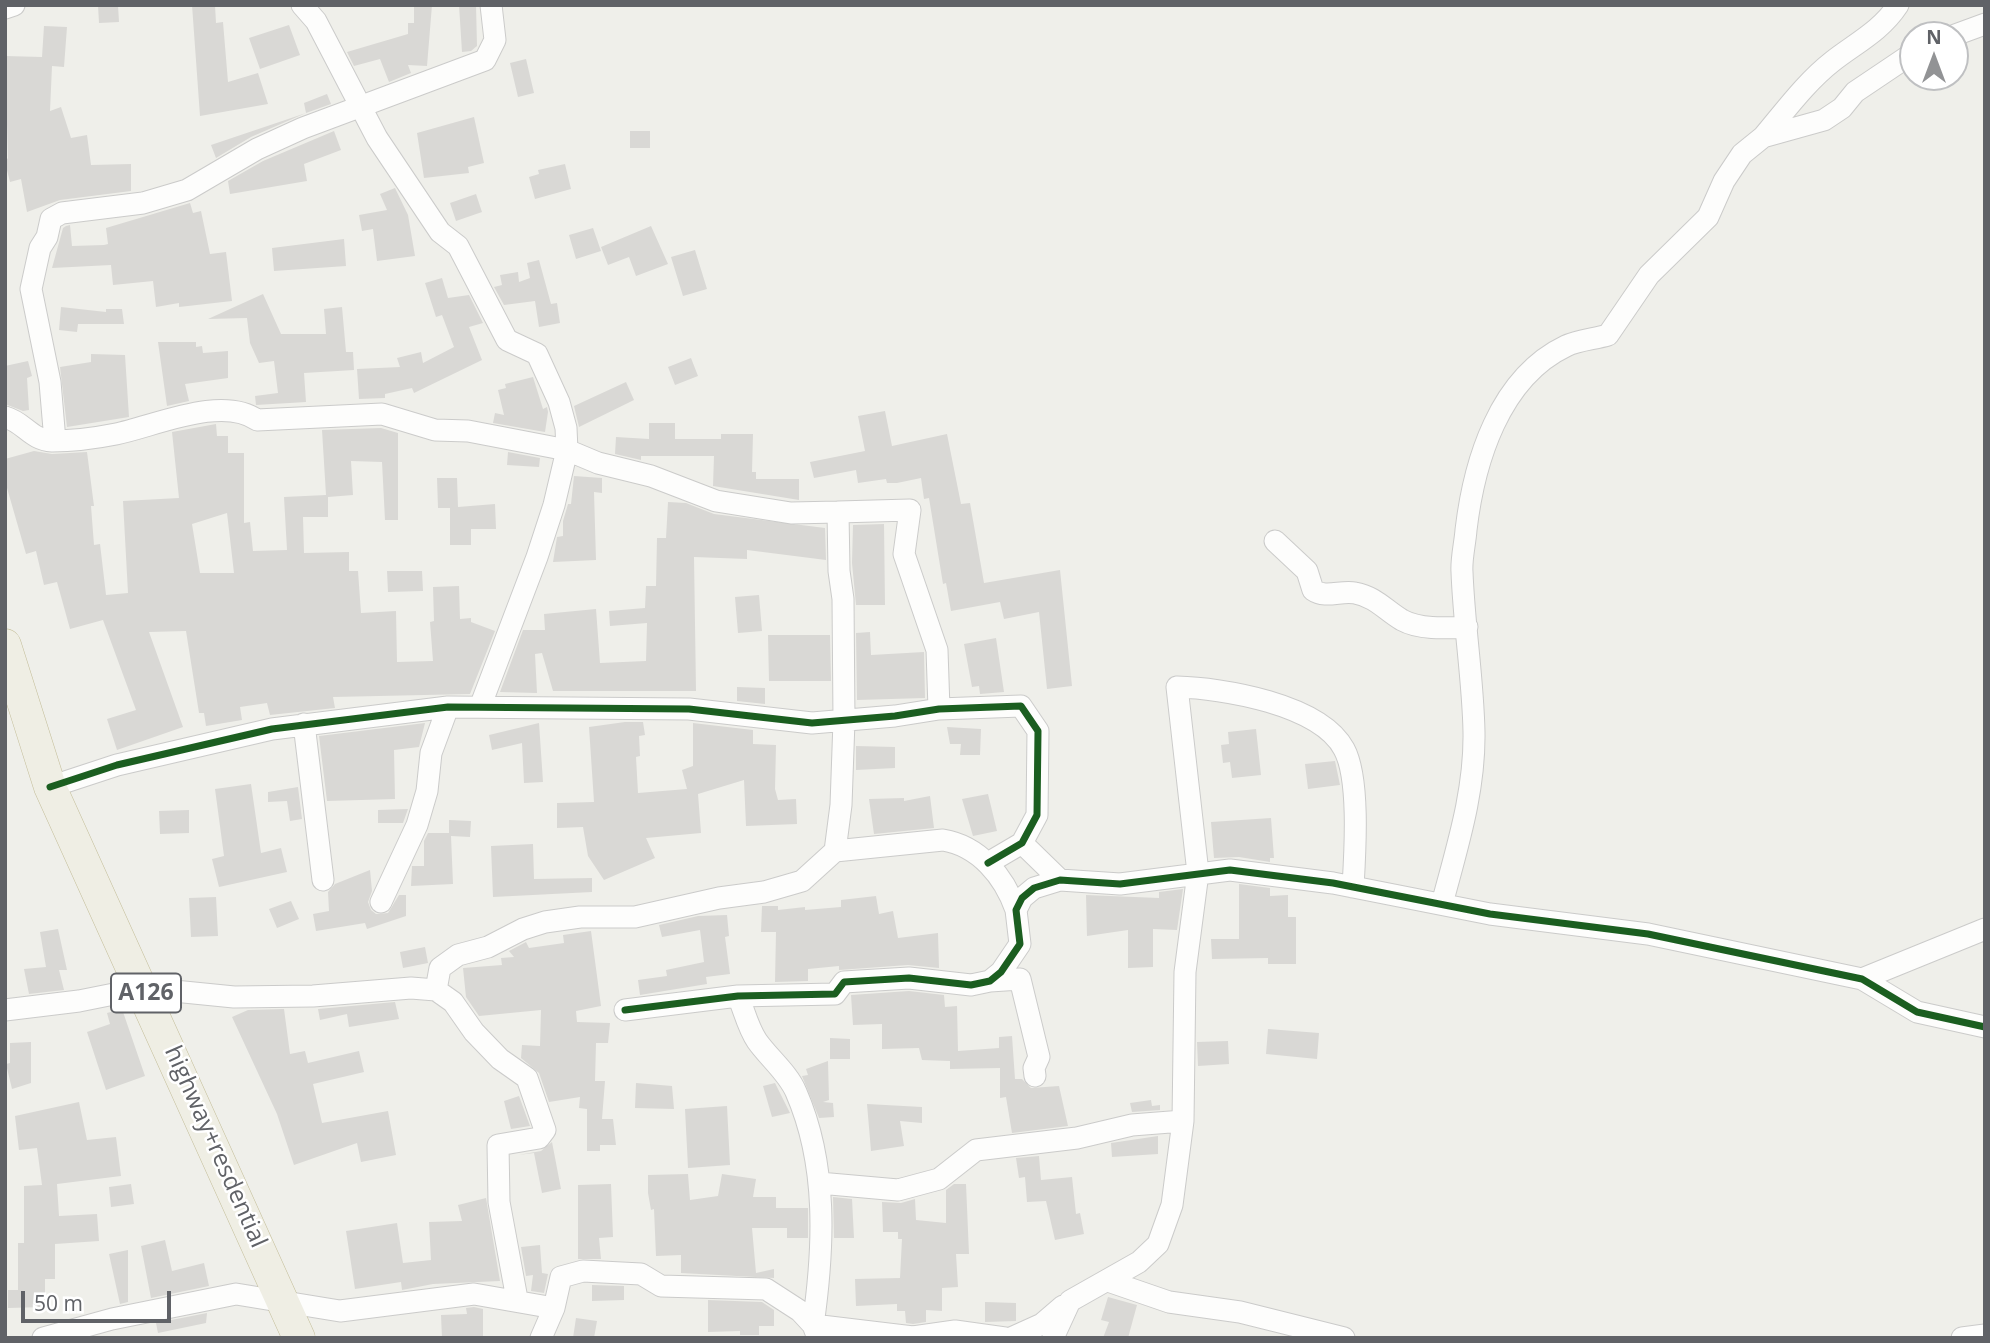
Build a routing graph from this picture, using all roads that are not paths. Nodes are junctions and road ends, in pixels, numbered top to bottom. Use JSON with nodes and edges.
{"nodes":[{"id":1,"x":14,"y":5,"type":"edge"},
{"id":2,"x":302,"y":5,"type":"edge"},
{"id":3,"x":491,"y":5,"type":"edge"},
{"id":4,"x":1898,"y":5,"type":"edge"},
{"id":5,"x":5,"y":8,"type":"edge"},
{"id":6,"x":1899,"y":62,"type":"edge"},
{"id":7,"x":360,"y":108,"type":"junction"},
{"id":8,"x":1763,"y":137,"type":"junction"},
{"id":9,"x":5,"y":417,"type":"edge"},
{"id":10,"x":55,"y":441,"type":"junction"},
{"id":11,"x":567,"y":450,"type":"junction"},
{"id":12,"x":838,"y":512,"type":"junction"},
{"id":13,"x":1275,"y":541,"type":"dead end"},
{"id":14,"x":1467,"y":627,"type":"junction"},
{"id":15,"x":5,"y":645,"type":"edge"},
{"id":16,"x":448,"y":707,"type":"junction"},
{"id":17,"x":480,"y":707,"type":"junction"},
{"id":18,"x":939,"y":709,"type":"junction"},
{"id":19,"x":844,"y":721,"type":"junction"},
{"id":20,"x":304,"y":724,"type":"junction"},
{"id":21,"x":50,"y":787,"type":"junction"},
{"id":22,"x":1022,"y":843,"type":"junction"},
{"id":23,"x":835,"y":851,"type":"junction"},
{"id":24,"x":988,"y":863,"type":"junction"},
{"id":25,"x":1198,"y":873,"type":"junction"},
{"id":26,"x":323,"y":880,"type":"dead end"},
{"id":27,"x":1060,"y":880,"type":"junction"},
{"id":28,"x":1353,"y":887,"type":"junction"},
{"id":29,"x":381,"y":902,"type":"dead end"},
{"id":30,"x":1442,"y":904,"type":"junction"},
{"id":31,"x":1016,"y":910,"type":"junction"},
{"id":32,"x":1985,"y":929,"type":"edge"},
{"id":33,"x":1862,"y":979,"type":"junction"},
{"id":34,"x":990,"y":981,"type":"junction"},
{"id":35,"x":144,"y":988,"type":"junction"},
{"id":36,"x":436,"y":990,"type":"junction"},
{"id":37,"x":738,"y":996,"type":"junction"},
{"id":38,"x":5,"y":1010,"type":"edge"},
{"id":39,"x":625,"y":1010,"type":"dead end"},
{"id":40,"x":1985,"y":1027,"type":"edge"},
{"id":41,"x":1035,"y":1076,"type":"dead end"},
{"id":42,"x":1183,"y":1121,"type":"junction"},
{"id":43,"x":819,"y":1183,"type":"junction"},
{"id":44,"x":1108,"y":1281,"type":"junction"},
{"id":45,"x":517,"y":1299,"type":"junction"},
{"id":46,"x":284,"y":1301,"type":"junction"},
{"id":47,"x":1070,"y":1301,"type":"junction"},
{"id":48,"x":554,"y":1308,"type":"junction"},
{"id":49,"x":815,"y":1331,"type":"edge"},
{"id":50,"x":1985,"y":1335,"type":"edge"},
{"id":51,"x":43,"y":1338,"type":"edge"},
{"id":52,"x":299,"y":1338,"type":"edge"},
{"id":53,"x":541,"y":1338,"type":"edge"},
{"id":54,"x":1005,"y":1338,"type":"edge"},
{"id":55,"x":1012,"y":1338,"type":"edge"},
{"id":56,"x":1053,"y":1338,"type":"edge"},
{"id":57,"x":1344,"y":1338,"type":"edge"},
{"id":58,"x":1962,"y":1338,"type":"edge"}],
"edges":[{"from":1,"to":5,"type":"street"},
{"from":2,"to":7,"type":"street"},
{"from":3,"to":7,"type":"street"},
{"from":4,"to":8,"type":"street"},
{"from":6,"to":8,"type":"street"},
{"from":7,"to":10,"type":"street"},
{"from":7,"to":11,"type":"street"},
{"from":8,"to":14,"type":"street"},
{"from":9,"to":10,"type":"street"},
{"from":10,"to":11,"type":"street"},
{"from":11,"to":12,"type":"street"},
{"from":11,"to":17,"type":"street"},
{"from":12,"to":18,"type":"street"},
{"from":12,"to":19,"type":"street"},
{"from":13,"to":14,"type":"street"},
{"from":14,"to":30,"type":"street"},
{"from":15,"to":21,"type":"highway","name":"highway+resdential","number":"A126"},
{"from":16,"to":17,"type":"street"},
{"from":16,"to":20,"type":"street"},
{"from":16,"to":29,"type":"street"},
{"from":17,"to":19,"type":"street"},
{"from":18,"to":19,"type":"street"},
{"from":18,"to":22,"type":"street"},
{"from":19,"to":23,"type":"street"},
{"from":20,"to":21,"type":"street"},
{"from":20,"to":26,"type":"street"},
{"from":21,"to":35,"type":"highway","name":"highway+resdential","number":"A126"},
{"from":22,"to":24,"type":"street"},
{"from":22,"to":27,"type":"street"},
{"from":23,"to":24,"type":"street"},
{"from":23,"to":36,"type":"street"},
{"from":24,"to":31,"type":"street"},
{"from":25,"to":27,"type":"street"},
{"from":25,"to":28,"type":"street"},
{"from":25,"to":28,"type":"street"},
{"from":25,"to":42,"type":"street"},
{"from":27,"to":31,"type":"street"},
{"from":28,"to":30,"type":"street"},
{"from":30,"to":33,"type":"street"},
{"from":31,"to":34,"type":"street"},
{"from":32,"to":33,"type":"street"},
{"from":33,"to":40,"type":"street"},
{"from":34,"to":37,"type":"street"},
{"from":34,"to":41,"type":"street"},
{"from":35,"to":36,"type":"street"},
{"from":35,"to":38,"type":"street"},
{"from":35,"to":46,"type":"highway","name":"highway+resdential","number":"A126"},
{"from":36,"to":45,"type":"street"},
{"from":37,"to":39,"type":"street"},
{"from":37,"to":43,"type":"street"},
{"from":42,"to":43,"type":"street"},
{"from":42,"to":44,"type":"street"},
{"from":43,"to":49,"type":"street"},
{"from":44,"to":47,"type":"street"},
{"from":44,"to":57,"type":"street"},
{"from":45,"to":46,"type":"street"},
{"from":45,"to":48,"type":"street"},
{"from":46,"to":51,"type":"street"},
{"from":46,"to":52,"type":"highway","name":"highway+resdential","number":"A126"},
{"from":47,"to":55,"type":"street"},
{"from":47,"to":56,"type":"street"},
{"from":48,"to":49,"type":"street"},
{"from":48,"to":53,"type":"street"},
{"from":49,"to":54,"type":"street"},
{"from":50,"to":58,"type":"street"}]}
